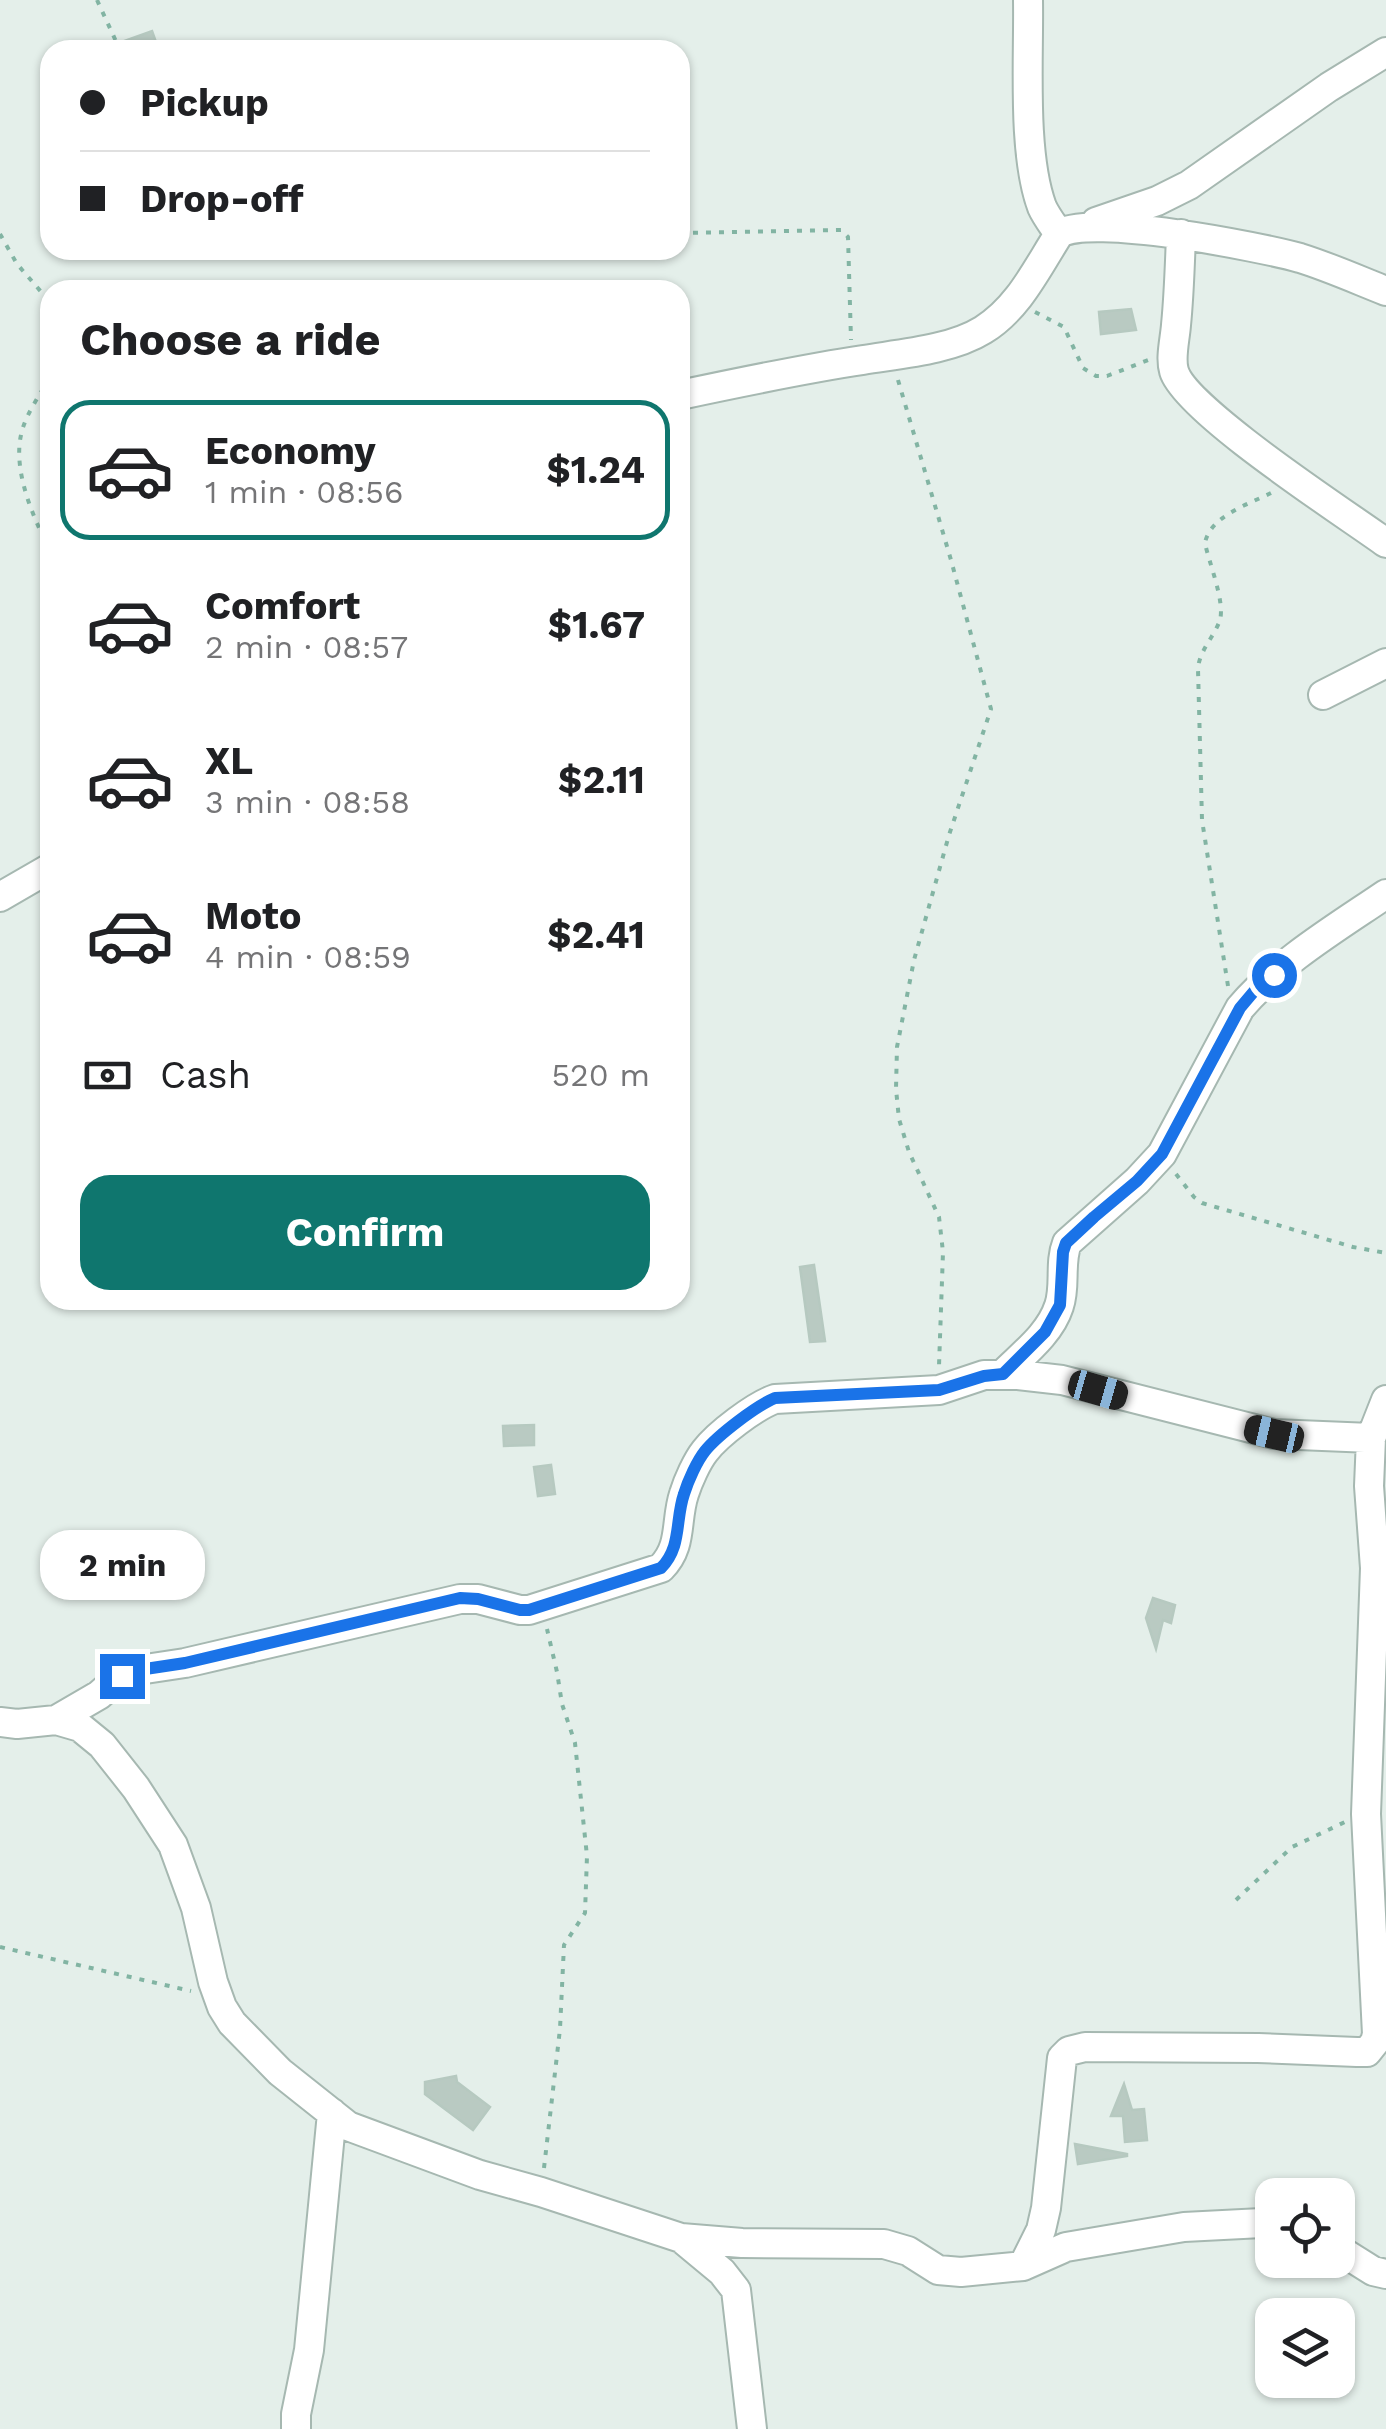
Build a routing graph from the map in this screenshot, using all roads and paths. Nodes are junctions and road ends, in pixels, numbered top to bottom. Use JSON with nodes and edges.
{"nodes":[{"id":1,"x":96,"y":0,"type":"edge"},
{"id":2,"x":1028,"y":0,"type":"edge"},
{"id":3,"x":115,"y":40,"type":"edge"},
{"id":4,"x":1386,"y":52,"type":"edge"},
{"id":5,"x":1072,"y":230,"type":"junction"},
{"id":6,"x":690,"y":233,"type":"edge"},
{"id":7,"x":0,"y":234,"type":"edge"},
{"id":8,"x":1180,"y":234,"type":"junction"},
{"id":9,"x":40,"y":291,"type":"edge"},
{"id":10,"x":1386,"y":291,"type":"edge"},
{"id":11,"x":1018,"y":298,"type":"junction"},
{"id":12,"x":878,"y":358,"type":"junction"},
{"id":13,"x":1172,"y":366,"type":"junction"},
{"id":14,"x":690,"y":393,"type":"edge"},
{"id":15,"x":40,"y":396,"type":"edge"},
{"id":16,"x":1298,"y":481,"type":"junction"},
{"id":17,"x":40,"y":532,"type":"edge"},
{"id":18,"x":1386,"y":543,"type":"edge"},
{"id":19,"x":1386,"y":664,"type":"edge"},
{"id":20,"x":1323,"y":695,"type":"dead end"},
{"id":21,"x":40,"y":874,"type":"edge"},
{"id":22,"x":1386,"y":894,"type":"edge"},
{"id":23,"x":0,"y":896,"type":"edge"},
{"id":24,"x":1234,"y":1021,"type":"junction"},
{"id":25,"x":1162,"y":1154,"type":"junction"},
{"id":26,"x":1386,"y":1252,"type":"edge"},
{"id":27,"x":1003,"y":1374,"type":"junction"},
{"id":28,"x":939,"y":1390,"type":"junction"},
{"id":29,"x":1386,"y":1400,"type":"edge"},
{"id":30,"x":1371,"y":1438,"type":"junction"},
{"id":31,"x":541,"y":1607,"type":"junction"},
{"id":32,"x":56,"y":1720,"type":"junction"},
{"id":33,"x":0,"y":1722,"type":"edge"},
{"id":34,"x":1366,"y":1814,"type":"junction"},
{"id":35,"x":1236,"y":1900,"type":"dead end"},
{"id":36,"x":0,"y":1947,"type":"edge"},
{"id":37,"x":220,"y":1999,"type":"junction"},
{"id":38,"x":332,"y":2112,"type":"junction"},
{"id":39,"x":541,"y":2192,"type":"junction"},
{"id":40,"x":1255,"y":2223,"type":"edge"},
{"id":41,"x":681,"y":2238,"type":"junction"},
{"id":42,"x":1355,"y":2260,"type":"edge"},
{"id":43,"x":1023,"y":2266,"type":"junction"},
{"id":44,"x":1386,"y":2274,"type":"edge"},
{"id":45,"x":296,"y":2429,"type":"edge"},
{"id":46,"x":752,"y":2429,"type":"edge"}],
"edges":[{"from":1,"to":3,"type":"path"},
{"from":2,"to":5,"type":"street"},
{"from":4,"to":5,"type":"street"},
{"from":5,"to":8,"type":"street"},
{"from":5,"to":11,"type":"street"},
{"from":6,"to":12,"type":"path"},
{"from":7,"to":9,"type":"path"},
{"from":8,"to":10,"type":"street"},
{"from":8,"to":13,"type":"street"},
{"from":11,"to":12,"type":"street"},
{"from":11,"to":13,"type":"path"},
{"from":12,"to":14,"type":"street"},
{"from":12,"to":28,"type":"path"},
{"from":13,"to":16,"type":"street"},
{"from":15,"to":17,"type":"path"},
{"from":16,"to":18,"type":"street"},
{"from":16,"to":24,"type":"path"},
{"from":19,"to":20,"type":"street"},
{"from":21,"to":23,"type":"street"},
{"from":22,"to":24,"type":"street"},
{"from":24,"to":25,"type":"street"},
{"from":25,"to":26,"type":"path"},
{"from":25,"to":27,"type":"street"},
{"from":27,"to":28,"type":"street"},
{"from":27,"to":30,"type":"street"},
{"from":28,"to":31,"type":"street"},
{"from":29,"to":30,"type":"street"},
{"from":30,"to":34,"type":"street"},
{"from":31,"to":32,"type":"street"},
{"from":31,"to":39,"type":"path"},
{"from":32,"to":33,"type":"street"},
{"from":32,"to":37,"type":"street"},
{"from":34,"to":35,"type":"path"},
{"from":34,"to":43,"type":"street"},
{"from":36,"to":37,"type":"path"},
{"from":37,"to":38,"type":"street"},
{"from":38,"to":39,"type":"street"},
{"from":38,"to":45,"type":"street"},
{"from":39,"to":41,"type":"street"},
{"from":40,"to":43,"type":"street"},
{"from":41,"to":43,"type":"street"},
{"from":41,"to":46,"type":"street"},
{"from":42,"to":44,"type":"street"}]}
